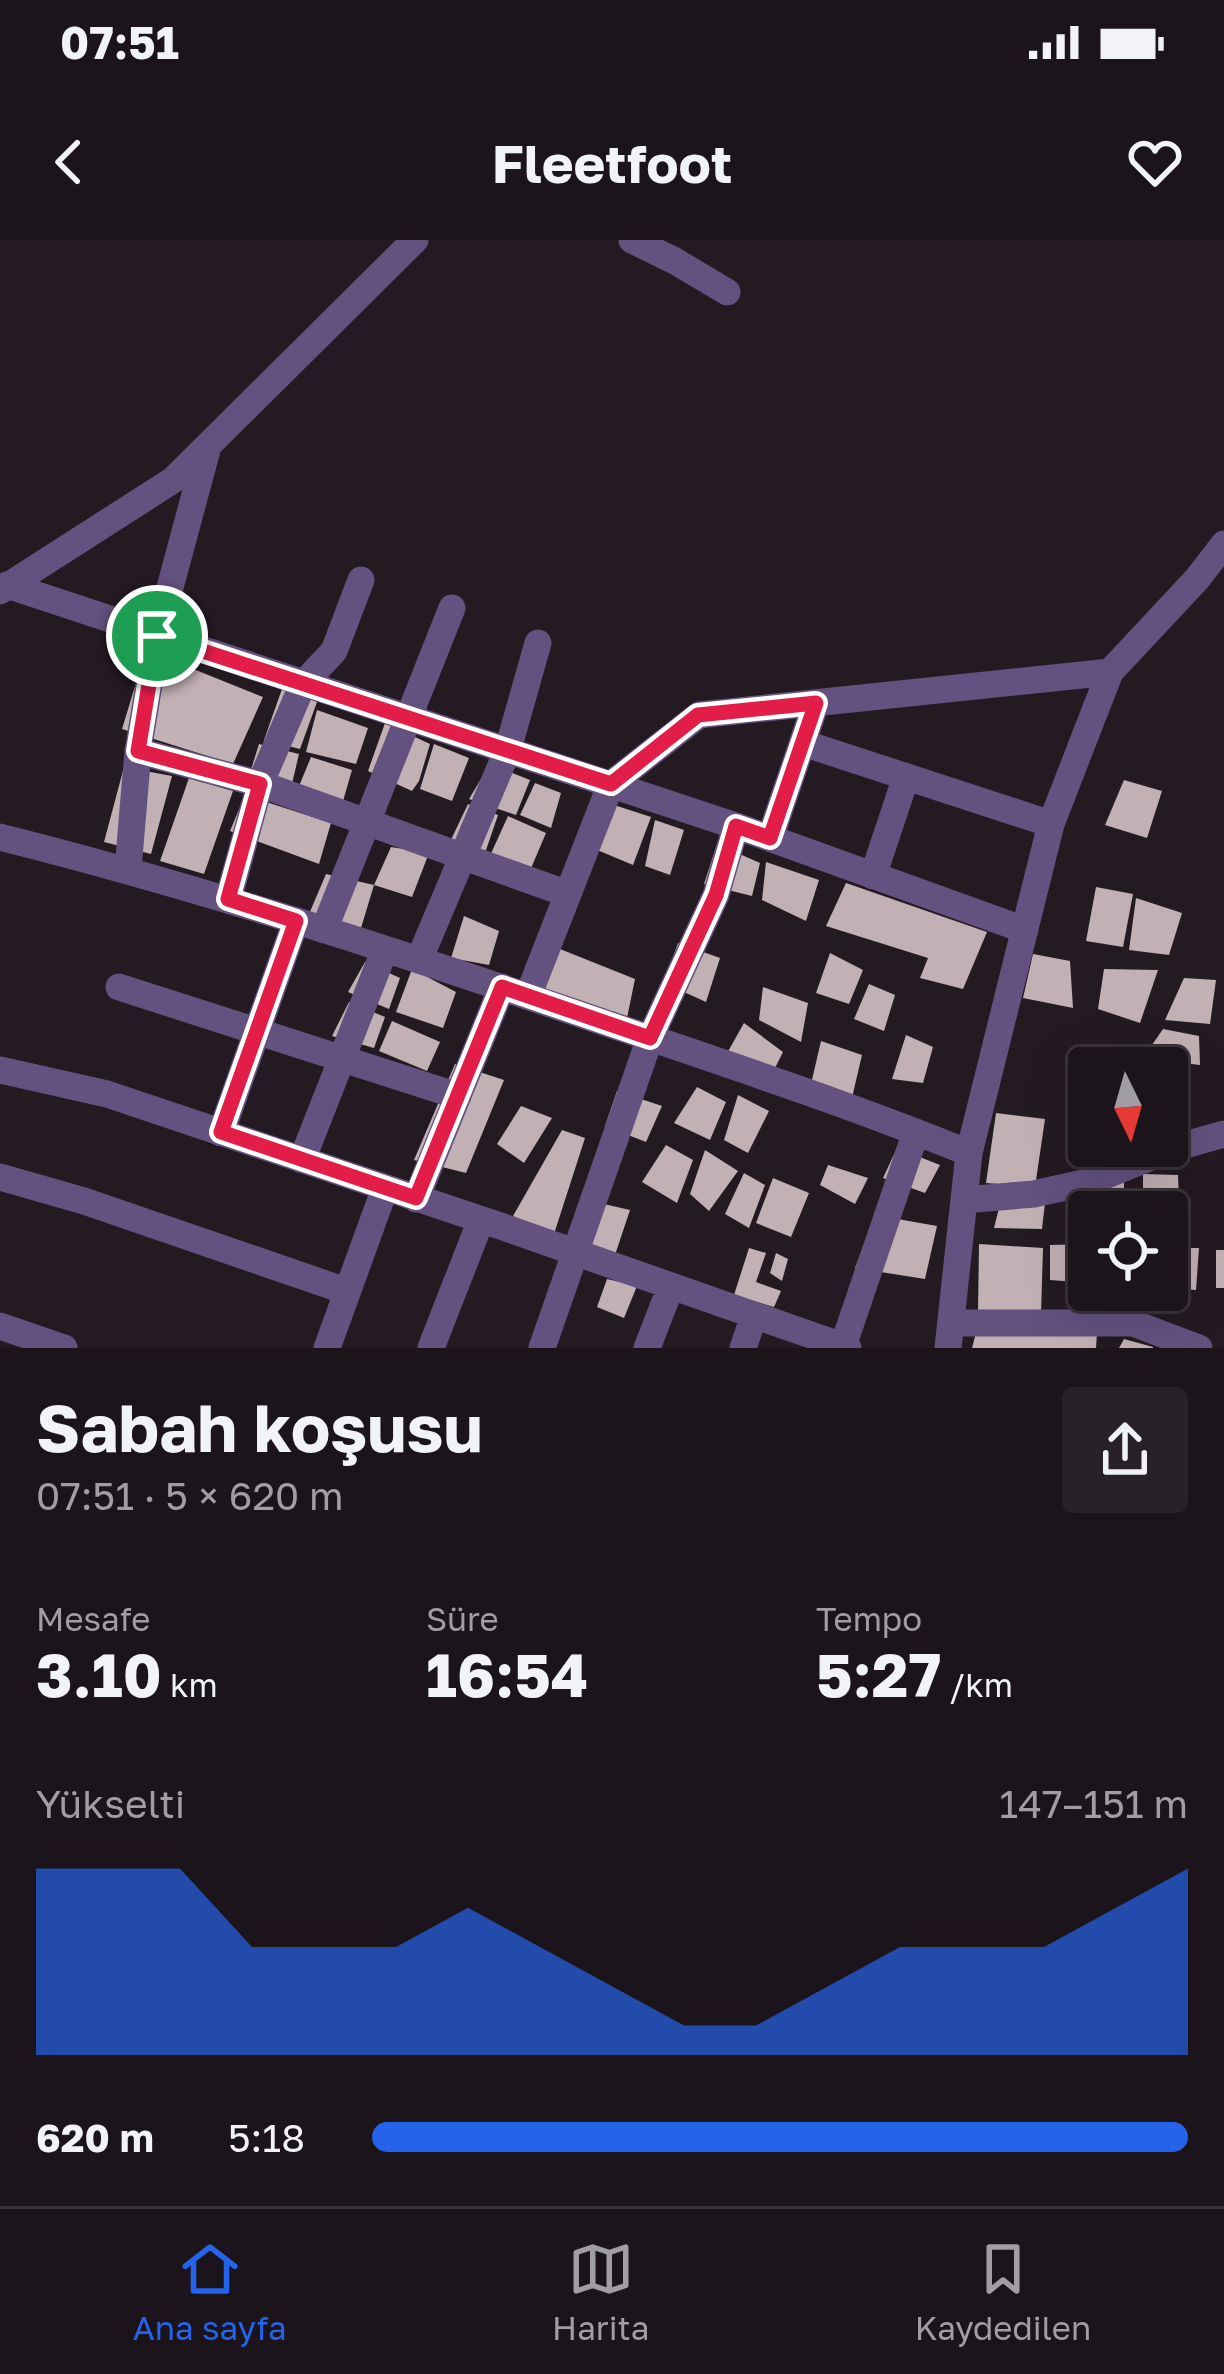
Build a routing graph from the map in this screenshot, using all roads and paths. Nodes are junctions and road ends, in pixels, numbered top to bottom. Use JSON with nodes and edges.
{"nodes":[{"id":1,"x":415,"y":240,"type":"edge"},
{"id":2,"x":632,"y":240,"type":"edge"},
{"id":3,"x":727,"y":292,"type":"dead end"},
{"id":4,"x":208,"y":446,"type":"junction"},
{"id":5,"x":1224,"y":544,"type":"edge"},
{"id":6,"x":361,"y":580,"type":"dead end"},
{"id":7,"x":4,"y":588,"type":"edge"},
{"id":8,"x":452,"y":608,"type":"dead end"},
{"id":9,"x":157,"y":636,"type":"junction"},
{"id":10,"x":538,"y":643,"type":"dead end"},
{"id":11,"x":1110,"y":672,"type":"junction"},
{"id":12,"x":303,"y":684,"type":"junction"},
{"id":13,"x":816,"y":703,"type":"junction"},
{"id":14,"x":408,"y":717,"type":"junction"},
{"id":15,"x":802,"y":743,"type":"junction"},
{"id":16,"x":508,"y":749,"type":"junction"},
{"id":17,"x":138,"y":751,"type":"junction"},
{"id":18,"x":906,"y":777,"type":"junction"},
{"id":19,"x":260,"y":784,"type":"junction"},
{"id":20,"x":611,"y":784,"type":"junction"},
{"id":21,"x":367,"y":821,"type":"junction"},
{"id":22,"x":1052,"y":824,"type":"junction"},
{"id":23,"x":736,"y":826,"type":"junction"},
{"id":24,"x":0,"y":837,"type":"edge"},
{"id":25,"x":770,"y":838,"type":"junction"},
{"id":26,"x":464,"y":854,"type":"junction"},
{"id":27,"x":128,"y":869,"type":"junction"},
{"id":28,"x":873,"y":876,"type":"junction"},
{"id":29,"x":568,"y":894,"type":"junction"},
{"id":30,"x":228,"y":899,"type":"junction"},
{"id":31,"x":296,"y":921,"type":"junction"},
{"id":32,"x":324,"y":930,"type":"junction"},
{"id":33,"x":1024,"y":930,"type":"junction"},
{"id":34,"x":385,"y":949,"type":"junction"},
{"id":35,"x":419,"y":960,"type":"junction"},
{"id":36,"x":118,"y":987,"type":"dead end"},
{"id":37,"x":515,"y":992,"type":"junction"},
{"id":38,"x":256,"y":1030,"type":"junction"},
{"id":39,"x":650,"y":1038,"type":"junction"},
{"id":40,"x":344,"y":1058,"type":"junction"},
{"id":41,"x":0,"y":1070,"type":"edge"},
{"id":42,"x":458,"y":1096,"type":"junction"},
{"id":43,"x":221,"y":1132,"type":"junction"},
{"id":44,"x":916,"y":1132,"type":"junction"},
{"id":45,"x":1224,"y":1134,"type":"edge"},
{"id":46,"x":969,"y":1153,"type":"junction"},
{"id":47,"x":302,"y":1160,"type":"junction"},
{"id":48,"x":0,"y":1177,"type":"edge"},
{"id":49,"x":385,"y":1188,"type":"junction"},
{"id":50,"x":416,"y":1198,"type":"junction"},
{"id":51,"x":964,"y":1200,"type":"junction"},
{"id":52,"x":481,"y":1220,"type":"junction"},
{"id":53,"x":575,"y":1253,"type":"junction"},
{"id":54,"x":671,"y":1286,"type":"junction"},
{"id":55,"x":346,"y":1291,"type":"junction"},
{"id":56,"x":754,"y":1316,"type":"junction"},
{"id":57,"x":0,"y":1326,"type":"edge"},
{"id":58,"x":950,"y":1335,"type":"edge"},
{"id":59,"x":837,"y":1346,"type":"edge"},
{"id":60,"x":64,"y":1348,"type":"edge"},
{"id":61,"x":328,"y":1348,"type":"edge"},
{"id":62,"x":431,"y":1348,"type":"edge"},
{"id":63,"x":542,"y":1348,"type":"edge"},
{"id":64,"x":647,"y":1348,"type":"edge"},
{"id":65,"x":742,"y":1348,"type":"edge"},
{"id":66,"x":1199,"y":1348,"type":"edge"}],
"edges":[{"from":1,"to":4,"type":"street"},
{"from":2,"to":3,"type":"street"},
{"from":4,"to":7,"type":"street"},
{"from":4,"to":9,"type":"street"},
{"from":5,"to":11,"type":"street"},
{"from":6,"to":12,"type":"street"},
{"from":7,"to":9,"type":"street"},
{"from":8,"to":14,"type":"street"},
{"from":9,"to":12,"type":"street"},
{"from":9,"to":17,"type":"street"},
{"from":10,"to":16,"type":"street"},
{"from":11,"to":13,"type":"street"},
{"from":11,"to":22,"type":"street"},
{"from":12,"to":14,"type":"street"},
{"from":12,"to":19,"type":"street"},
{"from":13,"to":15,"type":"street"},
{"from":13,"to":20,"type":"street"},
{"from":14,"to":16,"type":"street"},
{"from":14,"to":21,"type":"street"},
{"from":15,"to":18,"type":"street"},
{"from":15,"to":25,"type":"street"},
{"from":16,"to":20,"type":"street"},
{"from":16,"to":26,"type":"street"},
{"from":17,"to":19,"type":"street"},
{"from":17,"to":27,"type":"street"},
{"from":18,"to":22,"type":"street"},
{"from":18,"to":28,"type":"street"},
{"from":19,"to":21,"type":"street"},
{"from":19,"to":30,"type":"street"},
{"from":20,"to":23,"type":"street"},
{"from":20,"to":29,"type":"street"},
{"from":21,"to":26,"type":"street"},
{"from":21,"to":32,"type":"street"},
{"from":22,"to":33,"type":"street"},
{"from":23,"to":25,"type":"street"},
{"from":23,"to":39,"type":"street"},
{"from":24,"to":27,"type":"street"},
{"from":25,"to":28,"type":"street"},
{"from":26,"to":29,"type":"street"},
{"from":26,"to":35,"type":"street"},
{"from":27,"to":30,"type":"street"},
{"from":28,"to":33,"type":"street"},
{"from":29,"to":37,"type":"street"},
{"from":30,"to":31,"type":"street"},
{"from":31,"to":32,"type":"street"},
{"from":31,"to":38,"type":"street"},
{"from":32,"to":34,"type":"street"},
{"from":33,"to":46,"type":"street"},
{"from":34,"to":35,"type":"street"},
{"from":34,"to":40,"type":"street"},
{"from":35,"to":37,"type":"street"},
{"from":36,"to":38,"type":"street"},
{"from":37,"to":39,"type":"street"},
{"from":37,"to":42,"type":"street"},
{"from":38,"to":40,"type":"street"},
{"from":38,"to":43,"type":"street"},
{"from":39,"to":44,"type":"street"},
{"from":39,"to":53,"type":"street"},
{"from":40,"to":42,"type":"street"},
{"from":40,"to":47,"type":"street"},
{"from":41,"to":43,"type":"street"},
{"from":42,"to":50,"type":"street"},
{"from":43,"to":47,"type":"street"},
{"from":44,"to":46,"type":"street"},
{"from":44,"to":59,"type":"street"},
{"from":45,"to":51,"type":"street"},
{"from":46,"to":51,"type":"street"},
{"from":47,"to":49,"type":"street"},
{"from":48,"to":55,"type":"street"},
{"from":49,"to":50,"type":"street"},
{"from":49,"to":55,"type":"street"},
{"from":50,"to":52,"type":"street"},
{"from":51,"to":58,"type":"street"},
{"from":52,"to":53,"type":"street"},
{"from":52,"to":62,"type":"street"},
{"from":53,"to":54,"type":"street"},
{"from":53,"to":63,"type":"street"},
{"from":54,"to":56,"type":"street"},
{"from":54,"to":64,"type":"street"},
{"from":55,"to":61,"type":"street"},
{"from":56,"to":59,"type":"street"},
{"from":56,"to":65,"type":"street"},
{"from":57,"to":60,"type":"street"},
{"from":58,"to":66,"type":"street"}]}
